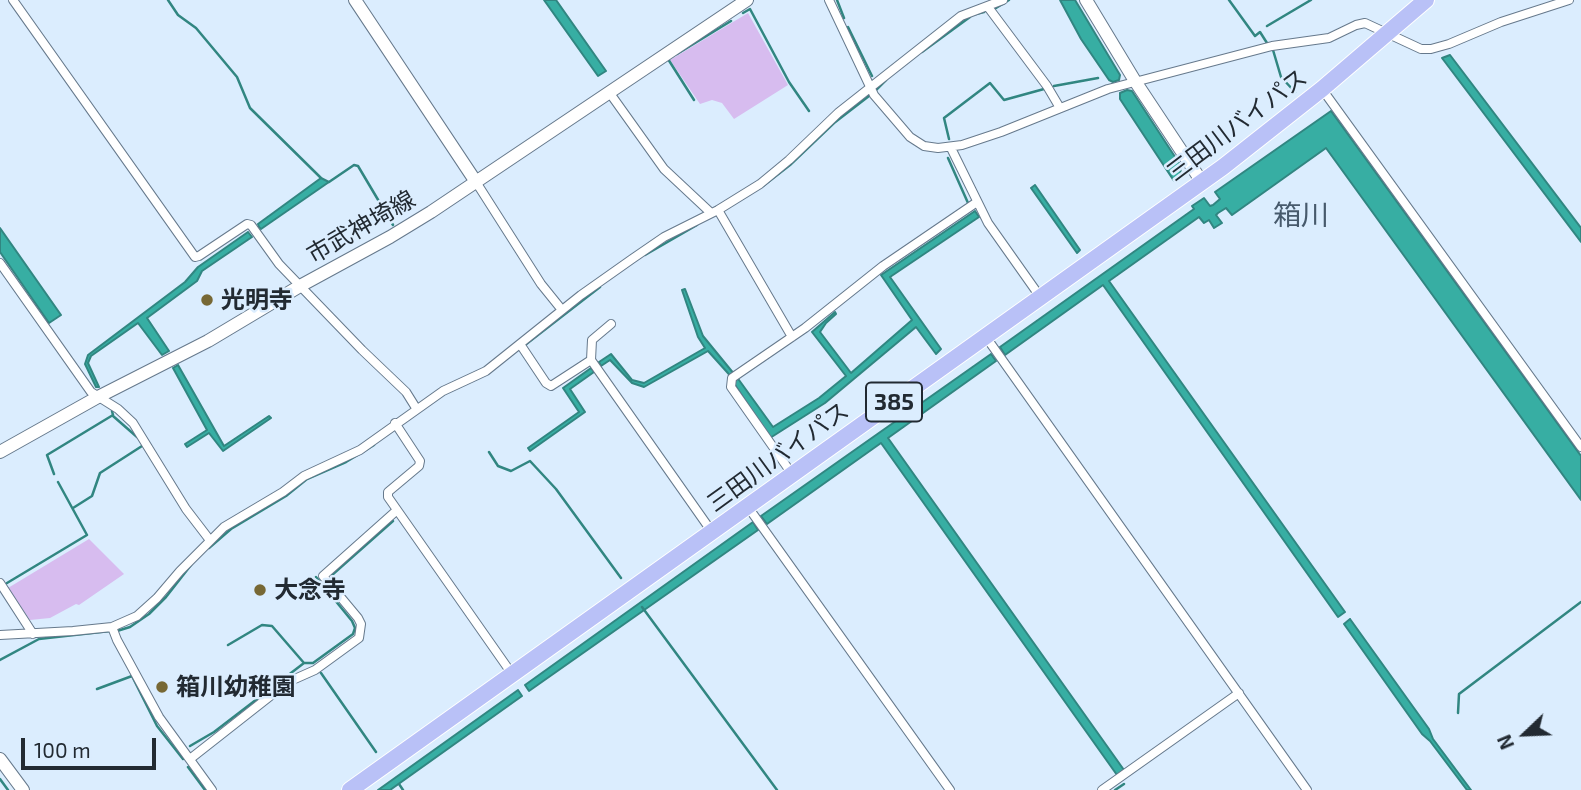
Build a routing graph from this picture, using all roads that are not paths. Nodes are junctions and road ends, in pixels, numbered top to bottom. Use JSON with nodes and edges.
{"nodes":[{"id":1,"x":13,"y":0,"type":"edge"},
{"id":2,"x":355,"y":0,"type":"edge"},
{"id":3,"x":829,"y":0,"type":"edge"},
{"id":4,"x":1003,"y":0,"type":"edge"},
{"id":5,"x":1086,"y":0,"type":"edge"},
{"id":6,"x":1426,"y":0,"type":"edge"},
{"id":7,"x":1569,"y":0,"type":"edge"},
{"id":8,"x":739,"y":2,"type":"edge"},
{"id":9,"x":988,"y":7,"type":"junction"},
{"id":10,"x":1387,"y":35,"type":"junction"},
{"id":11,"x":1135,"y":81,"type":"junction"},
{"id":12,"x":870,"y":88,"type":"junction"},
{"id":13,"x":1322,"y":89,"type":"junction"},
{"id":14,"x":609,"y":92,"type":"junction"},
{"id":15,"x":1060,"y":108,"type":"junction"},
{"id":16,"x":951,"y":148,"type":"junction"},
{"id":17,"x":476,"y":182,"type":"junction"},
{"id":18,"x":1202,"y":182,"type":"junction"},
{"id":19,"x":977,"y":202,"type":"junction"},
{"id":20,"x":717,"y":213,"type":"junction"},
{"id":21,"x":0,"y":263,"type":"edge"},
{"id":22,"x":300,"y":286,"type":"junction"},
{"id":23,"x":1041,"y":298,"type":"junction"},
{"id":24,"x":562,"y":310,"type":"junction"},
{"id":25,"x":611,"y":324,"type":"dead end"},
{"id":26,"x":792,"y":337,"type":"junction"},
{"id":27,"x":986,"y":337,"type":"junction"},
{"id":28,"x":522,"y":347,"type":"junction"},
{"id":29,"x":591,"y":360,"type":"junction"},
{"id":30,"x":99,"y":397,"type":"junction"},
{"id":31,"x":416,"y":408,"type":"junction"},
{"id":32,"x":397,"y":426,"type":"junction"},
{"id":33,"x":1581,"y":447,"type":"edge"},
{"id":34,"x":0,"y":452,"type":"edge"},
{"id":35,"x":792,"y":474,"type":"junction"},
{"id":36,"x":748,"y":507,"type":"junction"},
{"id":37,"x":396,"y":511,"type":"junction"},
{"id":38,"x":712,"y":532,"type":"junction"},
{"id":39,"x":209,"y":539,"type":"junction"},
{"id":40,"x":0,"y":583,"type":"edge"},
{"id":41,"x":113,"y":630,"type":"junction"},
{"id":42,"x":33,"y":634,"type":"junction"},
{"id":43,"x":0,"y":635,"type":"edge"},
{"id":44,"x":512,"y":674,"type":"junction"},
{"id":45,"x":1239,"y":693,"type":"junction"},
{"id":46,"x":0,"y":759,"type":"edge"},
{"id":47,"x":190,"y":759,"type":"junction"},
{"id":48,"x":23,"y":790,"type":"edge"},
{"id":49,"x":212,"y":790,"type":"edge"},
{"id":50,"x":350,"y":790,"type":"edge"},
{"id":51,"x":950,"y":790,"type":"edge"},
{"id":52,"x":1101,"y":790,"type":"edge"},
{"id":53,"x":1307,"y":790,"type":"edge"}],
"edges":[{"from":1,"to":22,"type":"street"},
{"from":2,"to":17,"type":"main road"},
{"from":3,"to":12,"type":"street"},
{"from":4,"to":9,"type":"street"},
{"from":5,"to":11,"type":"main road"},
{"from":6,"to":10,"type":"highway","name":"三田川バイパス","number":"385"},
{"from":7,"to":10,"type":"street"},
{"from":8,"to":14,"type":"main road","name":"市武神埼線"},
{"from":9,"to":12,"type":"street"},
{"from":9,"to":15,"type":"street"},
{"from":10,"to":11,"type":"street"},
{"from":10,"to":13,"type":"highway","name":"三田川バイパス","number":"385"},
{"from":11,"to":15,"type":"street"},
{"from":11,"to":18,"type":"main road"},
{"from":12,"to":16,"type":"street"},
{"from":12,"to":20,"type":"street"},
{"from":13,"to":18,"type":"highway","name":"三田川バイパス","number":"385"},
{"from":13,"to":33,"type":"street"},
{"from":14,"to":17,"type":"main road","name":"市武神埼線"},
{"from":14,"to":20,"type":"street"},
{"from":15,"to":16,"type":"street"},
{"from":16,"to":19,"type":"street"},
{"from":17,"to":22,"type":"main road","name":"市武神埼線"},
{"from":17,"to":24,"type":"street"},
{"from":18,"to":23,"type":"highway","name":"三田川バイパス","number":"385"},
{"from":19,"to":23,"type":"street"},
{"from":19,"to":26,"type":"street"},
{"from":20,"to":24,"type":"street"},
{"from":20,"to":26,"type":"street"},
{"from":21,"to":30,"type":"street"},
{"from":22,"to":30,"type":"main road","name":"市武神埼線"},
{"from":22,"to":31,"type":"street"},
{"from":23,"to":27,"type":"highway","name":"三田川バイパス","number":"385"},
{"from":24,"to":28,"type":"street"},
{"from":25,"to":29,"type":"street"},
{"from":26,"to":35,"type":"street"},
{"from":27,"to":35,"type":"highway","name":"三田川バイパス","number":"385"},
{"from":27,"to":45,"type":"street"},
{"from":28,"to":29,"type":"street"},
{"from":28,"to":31,"type":"street"},
{"from":29,"to":38,"type":"street"},
{"from":30,"to":34,"type":"main road","name":"市武神埼線"},
{"from":30,"to":39,"type":"street"},
{"from":31,"to":32,"type":"street"},
{"from":32,"to":37,"type":"street"},
{"from":32,"to":39,"type":"street"},
{"from":35,"to":36,"type":"highway","name":"三田川バイパス","number":"385"},
{"from":36,"to":38,"type":"highway","name":"三田川バイパス","number":"385"},
{"from":36,"to":51,"type":"street"},
{"from":37,"to":44,"type":"street"},
{"from":37,"to":47,"type":"street"},
{"from":38,"to":44,"type":"highway","name":"三田川バイパス","number":"385"},
{"from":39,"to":41,"type":"street"},
{"from":40,"to":42,"type":"street"},
{"from":41,"to":42,"type":"street"},
{"from":41,"to":47,"type":"street"},
{"from":42,"to":43,"type":"street"},
{"from":44,"to":50,"type":"highway","name":"三田川バイパス","number":"385"},
{"from":45,"to":52,"type":"street"},
{"from":45,"to":53,"type":"street"},
{"from":46,"to":48,"type":"main road"},
{"from":47,"to":49,"type":"street"}]}
